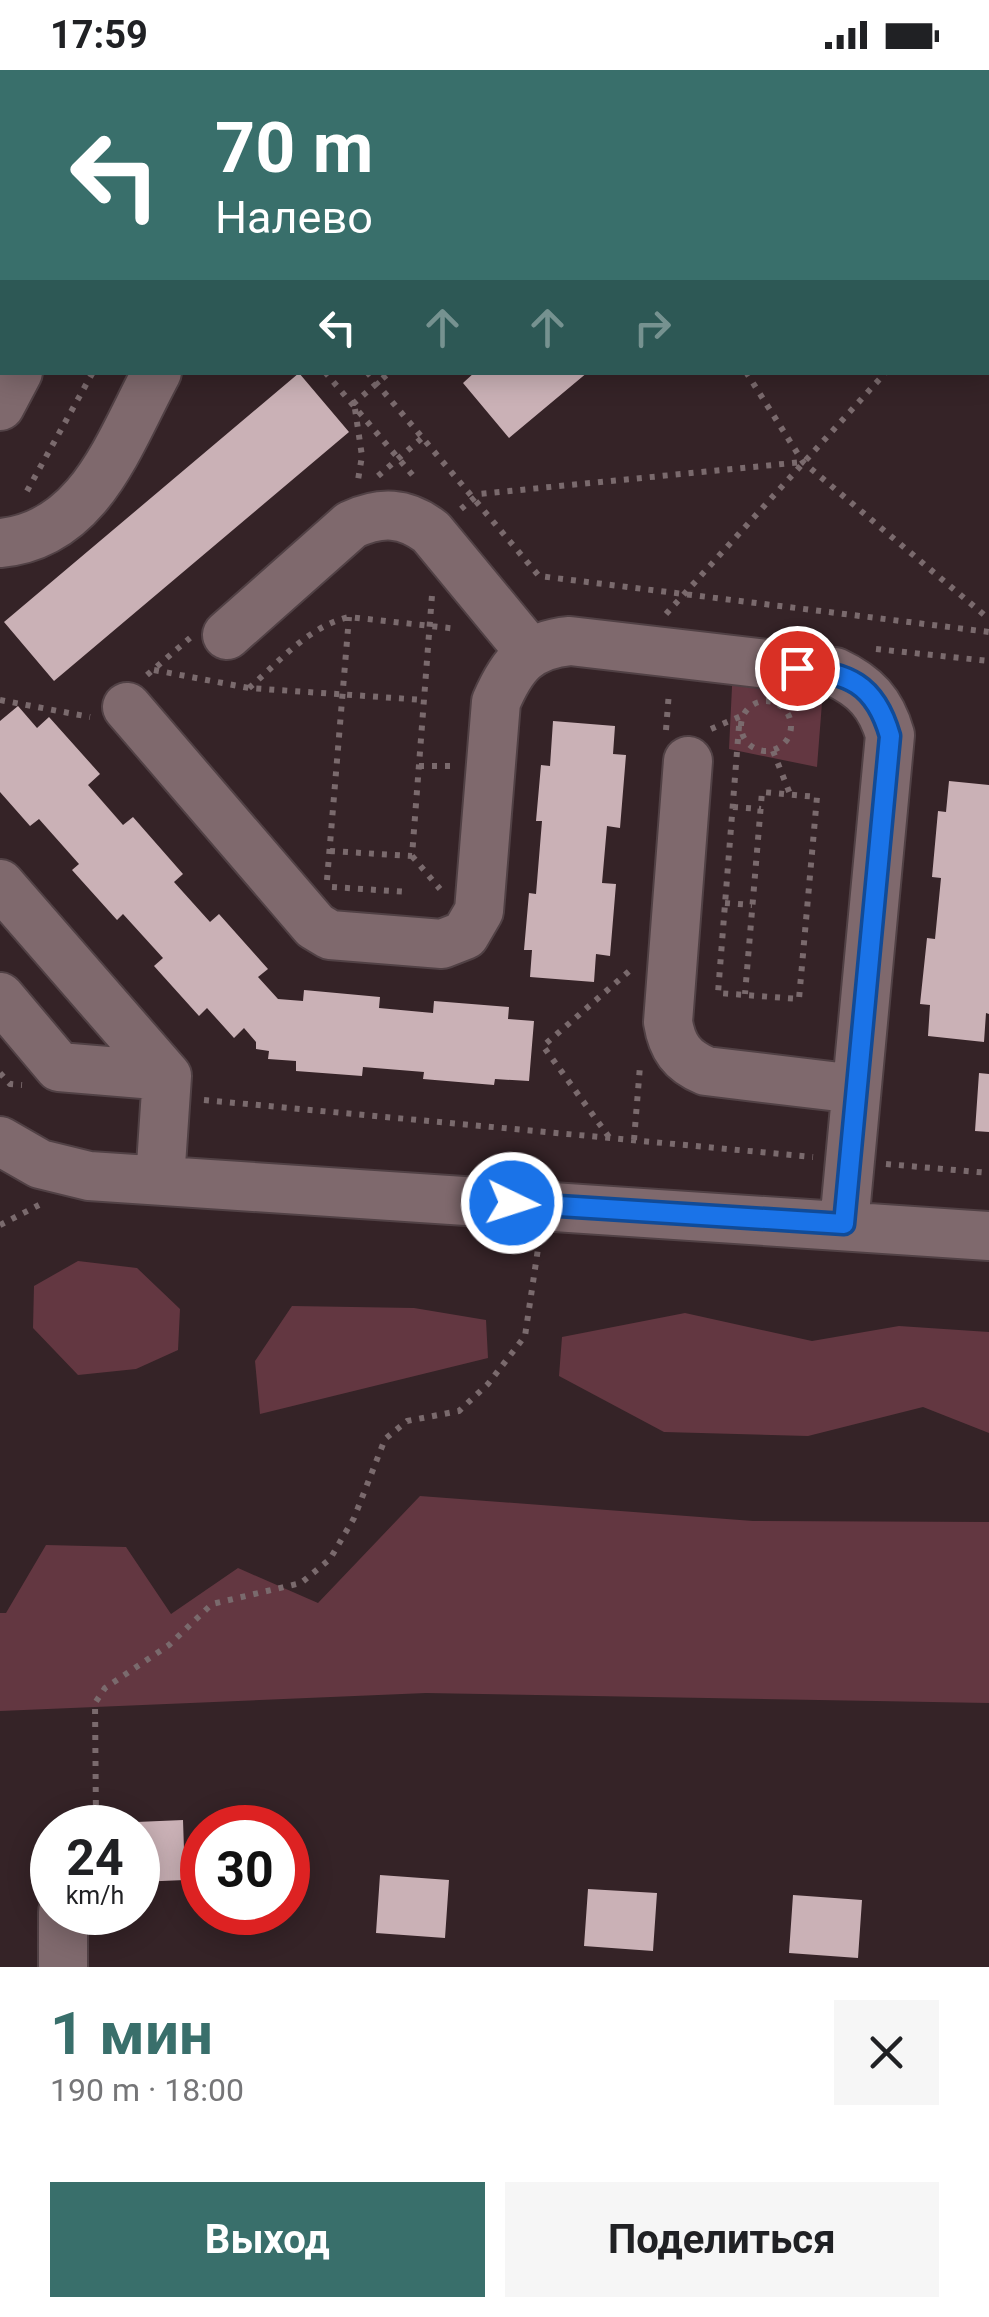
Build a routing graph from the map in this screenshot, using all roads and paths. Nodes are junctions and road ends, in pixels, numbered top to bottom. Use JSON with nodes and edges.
{"nodes":[{"id":1,"x":16,"y":375,"type":"edge"},
{"id":2,"x":91,"y":375,"type":"edge"},
{"id":3,"x":155,"y":375,"type":"edge"},
{"id":4,"x":328,"y":375,"type":"edge"},
{"id":5,"x":369,"y":375,"type":"edge"},
{"id":6,"x":386,"y":375,"type":"edge"},
{"id":7,"x":748,"y":375,"type":"edge"},
{"id":8,"x":883,"y":375,"type":"edge"},
{"id":9,"x":376,"y":383,"type":"junction"},
{"id":10,"x":0,"y":406,"type":"edge"},
{"id":11,"x":354,"y":406,"type":"junction"},
{"id":12,"x":803,"y":462,"type":"junction"},
{"id":13,"x":356,"y":486,"type":"dead end"},
{"id":14,"x":424,"y":488,"type":"dead end"},
{"id":15,"x":473,"y":499,"type":"junction"},
{"id":16,"x":450,"y":519,"type":"dead end"},
{"id":17,"x":9,"y":525,"type":"edge"},
{"id":18,"x":432,"y":593,"type":"dead end"},
{"id":19,"x":684,"y":595,"type":"junction"},
{"id":20,"x":349,"y":617,"type":"junction"},
{"id":21,"x":989,"y":618,"type":"edge"},
{"id":22,"x":678,"y":624,"type":"dead end"},
{"id":23,"x":430,"y":626,"type":"junction"},
{"id":24,"x":465,"y":630,"type":"dead end"},
{"id":25,"x":989,"y":632,"type":"edge"},
{"id":26,"x":227,"y":636,"type":"dead end"},
{"id":27,"x":873,"y":648,"type":"dead end"},
{"id":28,"x":530,"y":652,"type":"junction"},
{"id":29,"x":989,"y":661,"type":"edge"},
{"id":30,"x":148,"y":684,"type":"joint"},
{"id":31,"x":249,"y":688,"type":"junction"},
{"id":32,"x":343,"y":694,"type":"junction"},
{"id":33,"x":424,"y":700,"type":"junction"},
{"id":34,"x":739,"y":726,"type":"junction"},
{"id":35,"x":773,"y":750,"type":"junction"},
{"id":36,"x":688,"y":760,"type":"dead end"},
{"id":37,"x":790,"y":794,"type":"junction"},
{"id":38,"x":733,"y":807,"type":"junction"},
{"id":39,"x":760,"y":809,"type":"junction"},
{"id":40,"x":330,"y":851,"type":"junction"},
{"id":41,"x":412,"y":856,"type":"junction"},
{"id":42,"x":314,"y":866,"type":"dead end"},
{"id":43,"x":327,"y":881,"type":"junction"},
{"id":44,"x":0,"y":884,"type":"edge"},
{"id":45,"x":408,"y":892,"type":"dead end"},
{"id":46,"x":448,"y":900,"type":"dead end"},
{"id":47,"x":725,"y":903,"type":"junction"},
{"id":48,"x":752,"y":904,"type":"junction"},
{"id":49,"x":648,"y":954,"type":"dead end"},
{"id":50,"x":745,"y":994,"type":"junction"},
{"id":51,"x":0,"y":998,"type":"edge"},
{"id":52,"x":0,"y":1073,"type":"edge"},
{"id":53,"x":28,"y":1086,"type":"dead end"},
{"id":54,"x":166,"y":1087,"type":"junction"},
{"id":55,"x":856,"y":1088,"type":"junction"},
{"id":56,"x":610,"y":1138,"type":"junction"},
{"id":57,"x":0,"y":1141,"type":"edge"},
{"id":58,"x":851,"y":1160,"type":"junction"},
{"id":59,"x":989,"y":1173,"type":"edge"},
{"id":60,"x":160,"y":1180,"type":"junction"},
{"id":61,"x":844,"y":1224,"type":"junction"},
{"id":62,"x":989,"y":1236,"type":"edge"},
{"id":63,"x":539,"y":1240,"type":"dead end"},
{"id":64,"x":96,"y":1805,"type":"edge"},
{"id":65,"x":62,"y":1935,"type":"edge"},
{"id":66,"x":63,"y":1967,"type":"edge"}],
"edges":[{"from":1,"to":10,"type":"street"},
{"from":2,"to":17,"type":"path"},
{"from":3,"to":17,"type":"street"},
{"from":4,"to":11,"type":"path"},
{"from":5,"to":9,"type":"path"},
{"from":6,"to":9,"type":"path"},
{"from":7,"to":12,"type":"path"},
{"from":8,"to":12,"type":"path"},
{"from":9,"to":11,"type":"path"},
{"from":9,"to":15,"type":"path"},
{"from":11,"to":13,"type":"path"},
{"from":11,"to":14,"type":"path"},
{"from":12,"to":15,"type":"path"},
{"from":12,"to":19,"type":"path"},
{"from":12,"to":21,"type":"path"},
{"from":15,"to":16,"type":"path"},
{"from":15,"to":19,"type":"path"},
{"from":18,"to":23,"type":"path"},
{"from":19,"to":22,"type":"path"},
{"from":19,"to":25,"type":"path"},
{"from":20,"to":23,"type":"path"},
{"from":20,"to":31,"type":"path"},
{"from":20,"to":32,"type":"path"},
{"from":23,"to":24,"type":"path"},
{"from":23,"to":33,"type":"path"},
{"from":26,"to":28,"type":"street"},
{"from":27,"to":29,"type":"path"},
{"from":28,"to":30,"type":"street"},
{"from":28,"to":55,"type":"street"},
{"from":30,"to":31,"type":"path"},
{"from":31,"to":32,"type":"path"},
{"from":32,"to":33,"type":"path"},
{"from":32,"to":40,"type":"path"},
{"from":33,"to":41,"type":"path"},
{"from":34,"to":35,"type":"path"},
{"from":34,"to":35,"type":"path"},
{"from":34,"to":38,"type":"path"},
{"from":35,"to":37,"type":"path"},
{"from":36,"to":55,"type":"street"},
{"from":37,"to":39,"type":"path"},
{"from":37,"to":50,"type":"path"},
{"from":38,"to":39,"type":"path"},
{"from":38,"to":47,"type":"path"},
{"from":39,"to":48,"type":"path"},
{"from":40,"to":41,"type":"path"},
{"from":40,"to":43,"type":"path"},
{"from":41,"to":46,"type":"path"},
{"from":42,"to":43,"type":"path"},
{"from":43,"to":45,"type":"path"},
{"from":44,"to":54,"type":"street"},
{"from":47,"to":48,"type":"path"},
{"from":47,"to":50,"type":"path"},
{"from":48,"to":50,"type":"path"},
{"from":49,"to":56,"type":"path"},
{"from":51,"to":54,"type":"street"},
{"from":52,"to":53,"type":"path"},
{"from":54,"to":56,"type":"path"},
{"from":54,"to":60,"type":"street"},
{"from":55,"to":58,"type":"street"},
{"from":56,"to":58,"type":"path"},
{"from":57,"to":60,"type":"street"},
{"from":58,"to":59,"type":"path"},
{"from":58,"to":61,"type":"street"},
{"from":60,"to":61,"type":"street"},
{"from":61,"to":62,"type":"street"},
{"from":63,"to":64,"type":"path"},
{"from":65,"to":66,"type":"street"}]}
